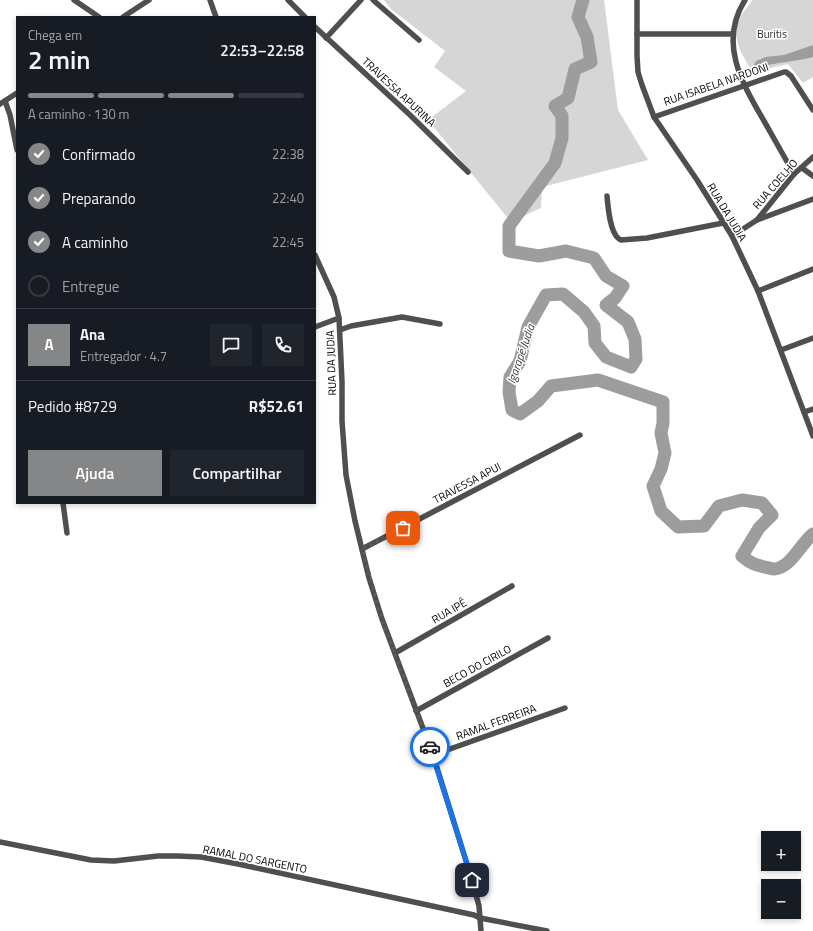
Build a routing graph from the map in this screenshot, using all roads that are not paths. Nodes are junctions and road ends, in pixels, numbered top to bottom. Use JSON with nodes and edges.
{"nodes":[{"id":1,"x":74,"y":0,"type":"edge"},
{"id":2,"x":148,"y":0,"type":"edge"},
{"id":3,"x":210,"y":0,"type":"edge"},
{"id":4,"x":288,"y":0,"type":"edge"},
{"id":5,"x":361,"y":0,"type":"edge"},
{"id":6,"x":373,"y":0,"type":"edge"},
{"id":7,"x":637,"y":0,"type":"edge"},
{"id":8,"x":745,"y":0,"type":"edge"},
{"id":9,"x":98,"y":16,"type":"edge"},
{"id":10,"x":124,"y":16,"type":"edge"},
{"id":11,"x":216,"y":16,"type":"edge"},
{"id":12,"x":304,"y":16,"type":"edge"},
{"id":13,"x":316,"y":28,"type":"edge"},
{"id":14,"x":637,"y":34,"type":"junction"},
{"id":15,"x":732,"y":34,"type":"junction"},
{"id":16,"x":326,"y":38,"type":"junction"},
{"id":17,"x":419,"y":40,"type":"dead end"},
{"id":18,"x":743,"y":85,"type":"junction"},
{"id":19,"x":16,"y":94,"type":"edge"},
{"id":20,"x":2,"y":103,"type":"edge"},
{"id":21,"x":813,"y":110,"type":"edge"},
{"id":22,"x":654,"y":117,"type":"junction"},
{"id":23,"x":16,"y":145,"type":"edge"},
{"id":24,"x":813,"y":157,"type":"edge"},
{"id":25,"x":802,"y":168,"type":"junction"},
{"id":26,"x":468,"y":172,"type":"dead end"},
{"id":27,"x":794,"y":174,"type":"junction"},
{"id":28,"x":813,"y":176,"type":"edge"},
{"id":29,"x":607,"y":196,"type":"dead end"},
{"id":30,"x":813,"y":199,"type":"edge"},
{"id":31,"x":757,"y":220,"type":"junction"},
{"id":32,"x":723,"y":223,"type":"junction"},
{"id":33,"x":732,"y":236,"type":"junction"},
{"id":34,"x":316,"y":257,"type":"edge"},
{"id":35,"x":813,"y":269,"type":"edge"},
{"id":36,"x":758,"y":291,"type":"junction"},
{"id":37,"x":339,"y":318,"type":"junction"},
{"id":38,"x":440,"y":324,"type":"dead end"},
{"id":39,"x":316,"y":327,"type":"edge"},
{"id":40,"x":340,"y":330,"type":"junction"},
{"id":41,"x":813,"y":338,"type":"edge"},
{"id":42,"x":781,"y":350,"type":"junction"},
{"id":43,"x":813,"y":409,"type":"edge"},
{"id":44,"x":804,"y":412,"type":"junction"},
{"id":45,"x":580,"y":435,"type":"dead end"},
{"id":46,"x":813,"y":436,"type":"edge"},
{"id":47,"x":63,"y":504,"type":"edge"},
{"id":48,"x":67,"y":533,"type":"dead end"},
{"id":49,"x":362,"y":549,"type":"junction"},
{"id":50,"x":512,"y":586,"type":"dead end"},
{"id":51,"x":548,"y":638,"type":"dead end"},
{"id":52,"x":395,"y":653,"type":"junction"},
{"id":53,"x":565,"y":708,"type":"dead end"},
{"id":54,"x":416,"y":711,"type":"junction"},
{"id":55,"x":433,"y":755,"type":"junction"},
{"id":56,"x":0,"y":842,"type":"edge"},
{"id":57,"x":480,"y":918,"type":"junction"},
{"id":58,"x":481,"y":931,"type":"edge"},
{"id":59,"x":547,"y":931,"type":"edge"}],
"edges":[{"from":1,"to":9,"type":"street"},
{"from":2,"to":10,"type":"street"},
{"from":3,"to":11,"type":"street"},
{"from":4,"to":12,"type":"street"},
{"from":5,"to":16,"type":"street"},
{"from":6,"to":17,"type":"street"},
{"from":7,"to":14,"type":"street","name":"RUA DA JUDIA"},
{"from":8,"to":15,"type":"street"},
{"from":13,"to":16,"type":"street","name":"TRAVESSA APURINA"},
{"from":14,"to":15,"type":"street"},
{"from":14,"to":22,"type":"street","name":"RUA DA JUDIA"},
{"from":15,"to":18,"type":"street"},
{"from":16,"to":26,"type":"street","name":"TRAVESSA APURINA"},
{"from":18,"to":21,"type":"street","name":"RUA ISABELA NARDONI"},
{"from":18,"to":22,"type":"street","name":"RUA ISABELA NARDONI"},
{"from":18,"to":27,"type":"street"},
{"from":19,"to":20,"type":"street"},
{"from":20,"to":23,"type":"street"},
{"from":22,"to":32,"type":"street","name":"RUA DA JUDIA"},
{"from":24,"to":25,"type":"street","name":"RUA COELHO"},
{"from":25,"to":27,"type":"street","name":"RUA COELHO"},
{"from":25,"to":28,"type":"street"},
{"from":27,"to":31,"type":"street","name":"RUA COELHO"},
{"from":29,"to":32,"type":"street"},
{"from":30,"to":31,"type":"street"},
{"from":31,"to":33,"type":"street","name":"RUA COELHO"},
{"from":32,"to":33,"type":"street","name":"RUA DA JUDIA"},
{"from":33,"to":36,"type":"street","name":"RUA DA JUDIA"},
{"from":34,"to":37,"type":"street","name":"RUA DA JUDIA"},
{"from":35,"to":36,"type":"street"},
{"from":36,"to":42,"type":"street","name":"RUA DA JUDIA"},
{"from":37,"to":39,"type":"street"},
{"from":37,"to":40,"type":"street","name":"RUA DA JUDIA"},
{"from":38,"to":40,"type":"street"},
{"from":40,"to":49,"type":"street","name":"RUA DA JUDIA"},
{"from":41,"to":42,"type":"street"},
{"from":42,"to":44,"type":"street","name":"RUA DA JUDIA"},
{"from":43,"to":44,"type":"street"},
{"from":44,"to":46,"type":"street","name":"RUA DA JUDIA"},
{"from":45,"to":49,"type":"street","name":"TRAVESSA APUI"},
{"from":47,"to":48,"type":"street"},
{"from":49,"to":52,"type":"street","name":"RUA DA JUDIA"},
{"from":50,"to":52,"type":"street","name":"RUA IPÊ"},
{"from":51,"to":54,"type":"street","name":"BECO DO CIRILO"},
{"from":52,"to":54,"type":"street","name":"RUA DA JUDIA"},
{"from":53,"to":55,"type":"street","name":"RAMAL FERREIRA"},
{"from":54,"to":55,"type":"street","name":"RUA DA JUDIA"},
{"from":55,"to":57,"type":"street","name":"RUA DA JUDIA"},
{"from":56,"to":57,"type":"street","name":"RAMAL DO SARGENTO"},
{"from":57,"to":58,"type":"street","name":"RUA DA JUDIA"},
{"from":57,"to":59,"type":"street","name":"RAMAL DO SARGENTO"}]}
